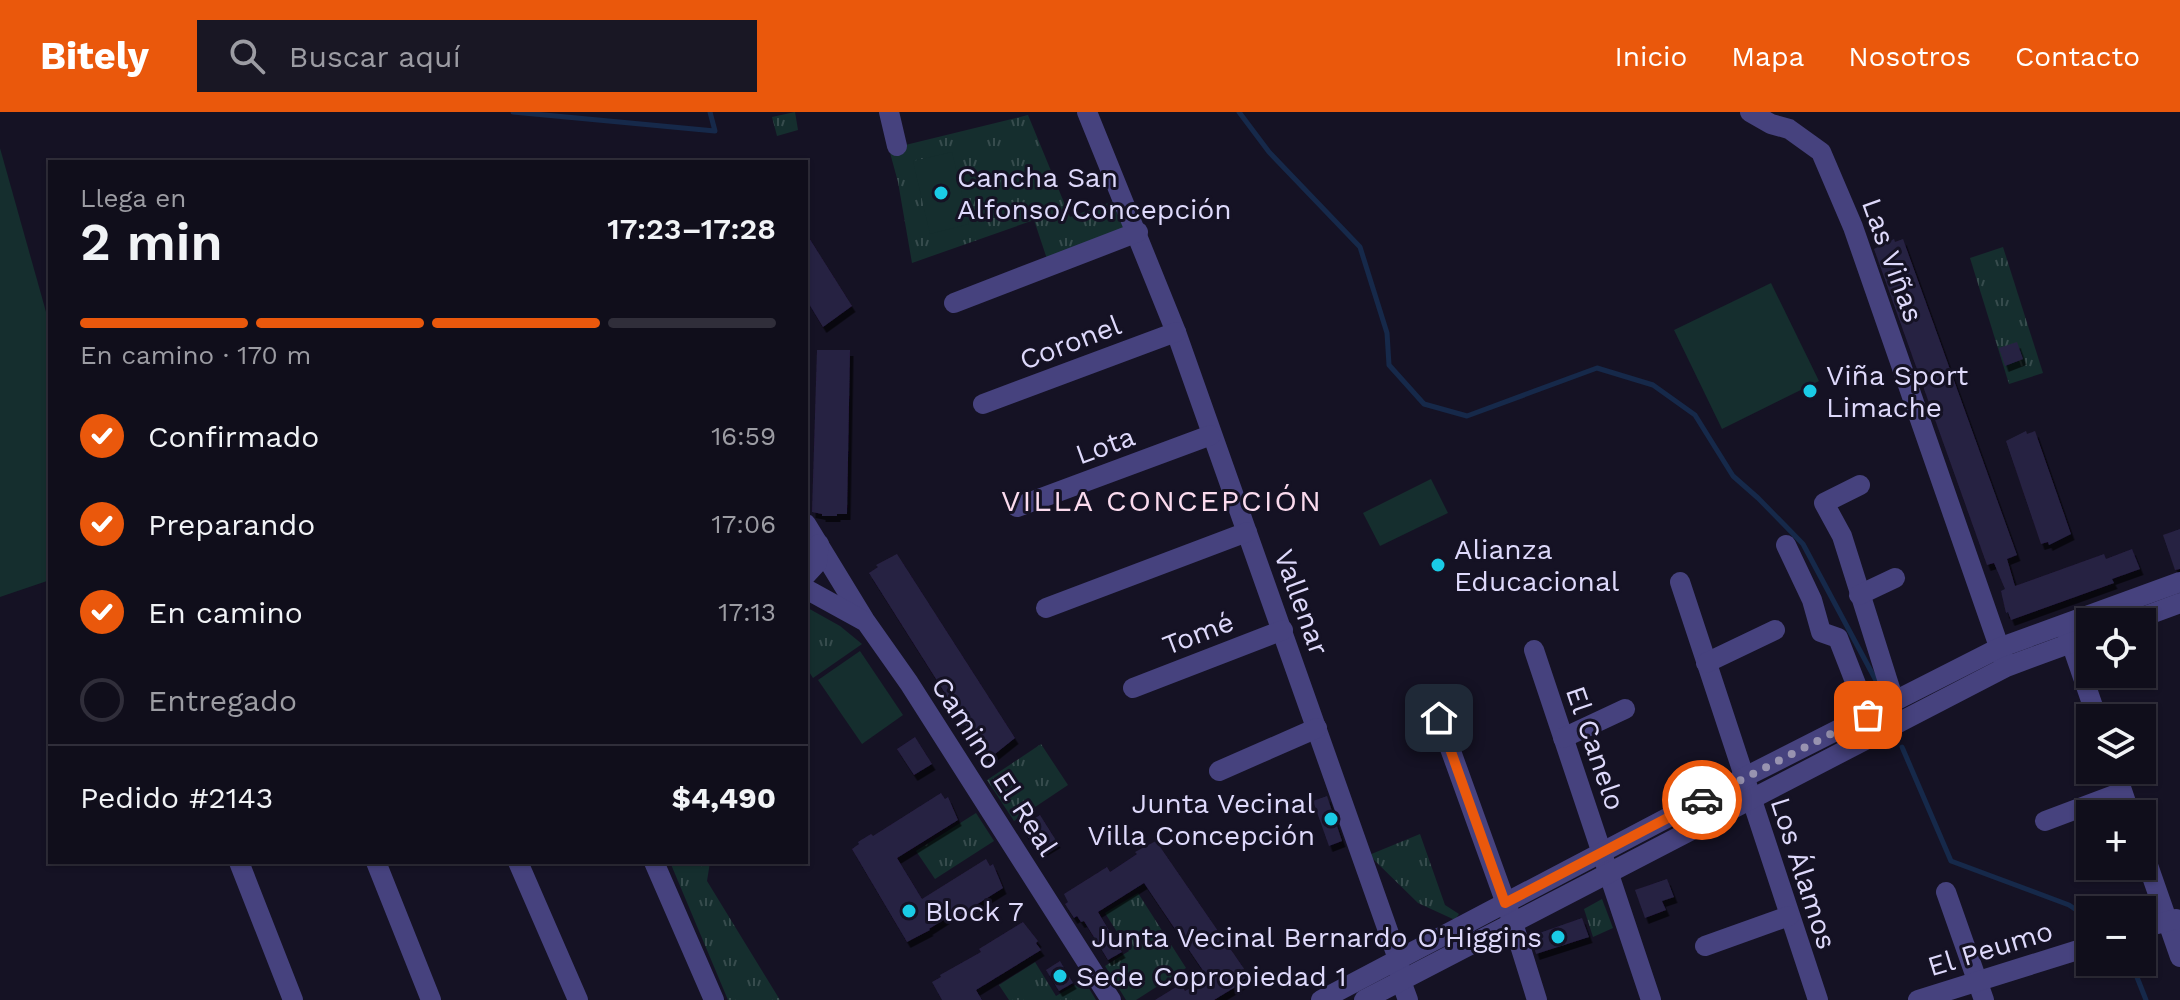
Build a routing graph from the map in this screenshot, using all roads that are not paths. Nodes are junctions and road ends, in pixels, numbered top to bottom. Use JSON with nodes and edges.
{"nodes":[{"id":1,"x":889,"y":112,"type":"edge"},
{"id":2,"x":1087,"y":112,"type":"edge"},
{"id":3,"x":1750,"y":112,"type":"edge"},
{"id":4,"x":897,"y":146,"type":"dead end"},
{"id":5,"x":1138,"y":232,"type":"junction"},
{"id":6,"x":954,"y":303,"type":"dead end"},
{"id":7,"x":1176,"y":332,"type":"junction"},
{"id":8,"x":983,"y":404,"type":"dead end"},
{"id":9,"x":1211,"y":435,"type":"junction"},
{"id":10,"x":1860,"y":485,"type":"dead end"},
{"id":11,"x":1017,"y":507,"type":"dead end"},
{"id":12,"x":808,"y":527,"type":"edge"},
{"id":13,"x":1247,"y":532,"type":"junction"},
{"id":14,"x":819,"y":544,"type":"junction"},
{"id":15,"x":1786,"y":545,"type":"dead end"},
{"id":16,"x":808,"y":573,"type":"edge"},
{"id":17,"x":1895,"y":578,"type":"dead end"},
{"id":18,"x":1680,"y":582,"type":"dead end"},
{"id":19,"x":2179,"y":589,"type":"edge"},
{"id":20,"x":808,"y":590,"type":"edge"},
{"id":21,"x":1859,"y":595,"type":"junction"},
{"id":22,"x":1046,"y":608,"type":"dead end"},
{"id":23,"x":2150,"y":608,"type":"edge"},
{"id":24,"x":866,"y":622,"type":"junction"},
{"id":25,"x":1283,"y":630,"type":"junction"},
{"id":26,"x":1775,"y":630,"type":"dead end"},
{"id":27,"x":2075,"y":635,"type":"edge"},
{"id":28,"x":1534,"y":650,"type":"dead end"},
{"id":29,"x":2003,"y":657,"type":"junction"},
{"id":30,"x":1706,"y":663,"type":"junction"},
{"id":31,"x":1133,"y":688,"type":"dead end"},
{"id":32,"x":1894,"y":701,"type":"junction"},
{"id":33,"x":2093,"y":704,"type":"edge"},
{"id":34,"x":1625,"y":709,"type":"dead end"},
{"id":35,"x":1868,"y":715,"type":"junction"},
{"id":36,"x":1439,"y":718,"type":"dead end"},
{"id":37,"x":1317,"y":728,"type":"junction"},
{"id":38,"x":1563,"y":738,"type":"junction"},
{"id":39,"x":1219,"y":771,"type":"dead end"},
{"id":40,"x":1743,"y":778,"type":"junction"},
{"id":41,"x":2119,"y":784,"type":"edge"},
{"id":42,"x":2122,"y":792,"type":"junction"},
{"id":43,"x":1750,"y":800,"type":"junction"},
{"id":44,"x":2125,"y":800,"type":"edge"},
{"id":45,"x":2045,"y":821,"type":"dead end"},
{"id":46,"x":1602,"y":853,"type":"junction"},
{"id":47,"x":240,"y":864,"type":"edge"},
{"id":48,"x":377,"y":864,"type":"edge"},
{"id":49,"x":519,"y":864,"type":"edge"},
{"id":50,"x":655,"y":864,"type":"edge"},
{"id":51,"x":1609,"y":874,"type":"junction"},
{"id":52,"x":2156,"y":880,"type":"edge"},
{"id":53,"x":1946,"y":892,"type":"dead end"},
{"id":54,"x":1505,"y":903,"type":"junction"},
{"id":55,"x":1789,"y":916,"type":"junction"},
{"id":56,"x":2174,"y":920,"type":"edge"},
{"id":57,"x":1513,"y":923,"type":"junction"},
{"id":58,"x":1705,"y":946,"type":"dead end"},
{"id":59,"x":2076,"y":951,"type":"edge"},
{"id":60,"x":2180,"y":957,"type":"edge"},
{"id":61,"x":1398,"y":959,"type":"junction"},
{"id":62,"x":1404,"y":991,"type":"edge"},
{"id":63,"x":1981,"y":991,"type":"edge"},
{"id":64,"x":293,"y":1000,"type":"edge"},
{"id":65,"x":431,"y":1000,"type":"edge"},
{"id":66,"x":578,"y":1000,"type":"edge"},
{"id":67,"x":714,"y":1000,"type":"edge"},
{"id":68,"x":1111,"y":1000,"type":"edge"},
{"id":69,"x":1321,"y":1000,"type":"edge"},
{"id":70,"x":1364,"y":1000,"type":"edge"},
{"id":71,"x":1537,"y":1000,"type":"edge"},
{"id":72,"x":1651,"y":1000,"type":"edge"},
{"id":73,"x":1818,"y":1000,"type":"edge"},
{"id":74,"x":1918,"y":1000,"type":"edge"}],
"edges":[{"from":1,"to":4,"type":"street"},
{"from":2,"to":5,"type":"street","name":"Vallenar"},
{"from":3,"to":29,"type":"street","name":"Las Viñas"},
{"from":5,"to":6,"type":"street"},
{"from":5,"to":7,"type":"street","name":"Vallenar"},
{"from":7,"to":8,"type":"street","name":"Coronel"},
{"from":7,"to":9,"type":"street","name":"Vallenar"},
{"from":9,"to":11,"type":"street","name":"Lota"},
{"from":9,"to":13,"type":"street","name":"Vallenar"},
{"from":10,"to":21,"type":"street"},
{"from":12,"to":14,"type":"street"},
{"from":13,"to":22,"type":"street"},
{"from":13,"to":25,"type":"street","name":"Vallenar"},
{"from":14,"to":16,"type":"street"},
{"from":14,"to":24,"type":"street"},
{"from":15,"to":35,"type":"street"},
{"from":17,"to":21,"type":"street"},
{"from":18,"to":30,"type":"street","name":"Los Álamos"},
{"from":19,"to":23,"type":"street"},
{"from":19,"to":27,"type":"street"},
{"from":20,"to":24,"type":"street","name":"Camino El Real"},
{"from":21,"to":32,"type":"street"},
{"from":24,"to":68,"type":"street","name":"Camino El Real"},
{"from":25,"to":31,"type":"street","name":"Tomé"},
{"from":25,"to":37,"type":"street","name":"Vallenar"},
{"from":26,"to":30,"type":"street"},
{"from":27,"to":29,"type":"street"},
{"from":27,"to":33,"type":"street"},
{"from":28,"to":38,"type":"street","name":"El Canelo"},
{"from":29,"to":32,"type":"street"},
{"from":29,"to":43,"type":"street"},
{"from":30,"to":40,"type":"street","name":"Los Álamos"},
{"from":32,"to":35,"type":"street"},
{"from":34,"to":38,"type":"street"},
{"from":35,"to":40,"type":"street"},
{"from":36,"to":54,"type":"street"},
{"from":37,"to":39,"type":"street"},
{"from":37,"to":61,"type":"street","name":"Vallenar"},
{"from":38,"to":46,"type":"street","name":"El Canelo"},
{"from":40,"to":43,"type":"street","name":"Los Álamos"},
{"from":40,"to":46,"type":"street"},
{"from":41,"to":42,"type":"street"},
{"from":42,"to":44,"type":"street"},
{"from":42,"to":45,"type":"street"},
{"from":43,"to":51,"type":"street"},
{"from":43,"to":55,"type":"street","name":"Los Álamos"},
{"from":46,"to":51,"type":"street","name":"El Canelo"},
{"from":46,"to":54,"type":"street"},
{"from":47,"to":64,"type":"street"},
{"from":48,"to":65,"type":"street"},
{"from":49,"to":66,"type":"street"},
{"from":50,"to":67,"type":"street"},
{"from":51,"to":57,"type":"street"},
{"from":51,"to":72,"type":"street","name":"El Canelo"},
{"from":52,"to":56,"type":"street"},
{"from":53,"to":63,"type":"street"},
{"from":54,"to":57,"type":"street"},
{"from":54,"to":61,"type":"street"},
{"from":55,"to":58,"type":"street"},
{"from":55,"to":73,"type":"street","name":"Los Álamos"},
{"from":56,"to":60,"type":"street"},
{"from":57,"to":62,"type":"street"},
{"from":57,"to":71,"type":"street"},
{"from":59,"to":63,"type":"street","name":"El Peumo"},
{"from":61,"to":62,"type":"street","name":"Vallenar"},
{"from":61,"to":69,"type":"street"},
{"from":62,"to":70,"type":"street"},
{"from":63,"to":74,"type":"street","name":"El Peumo"}]}
